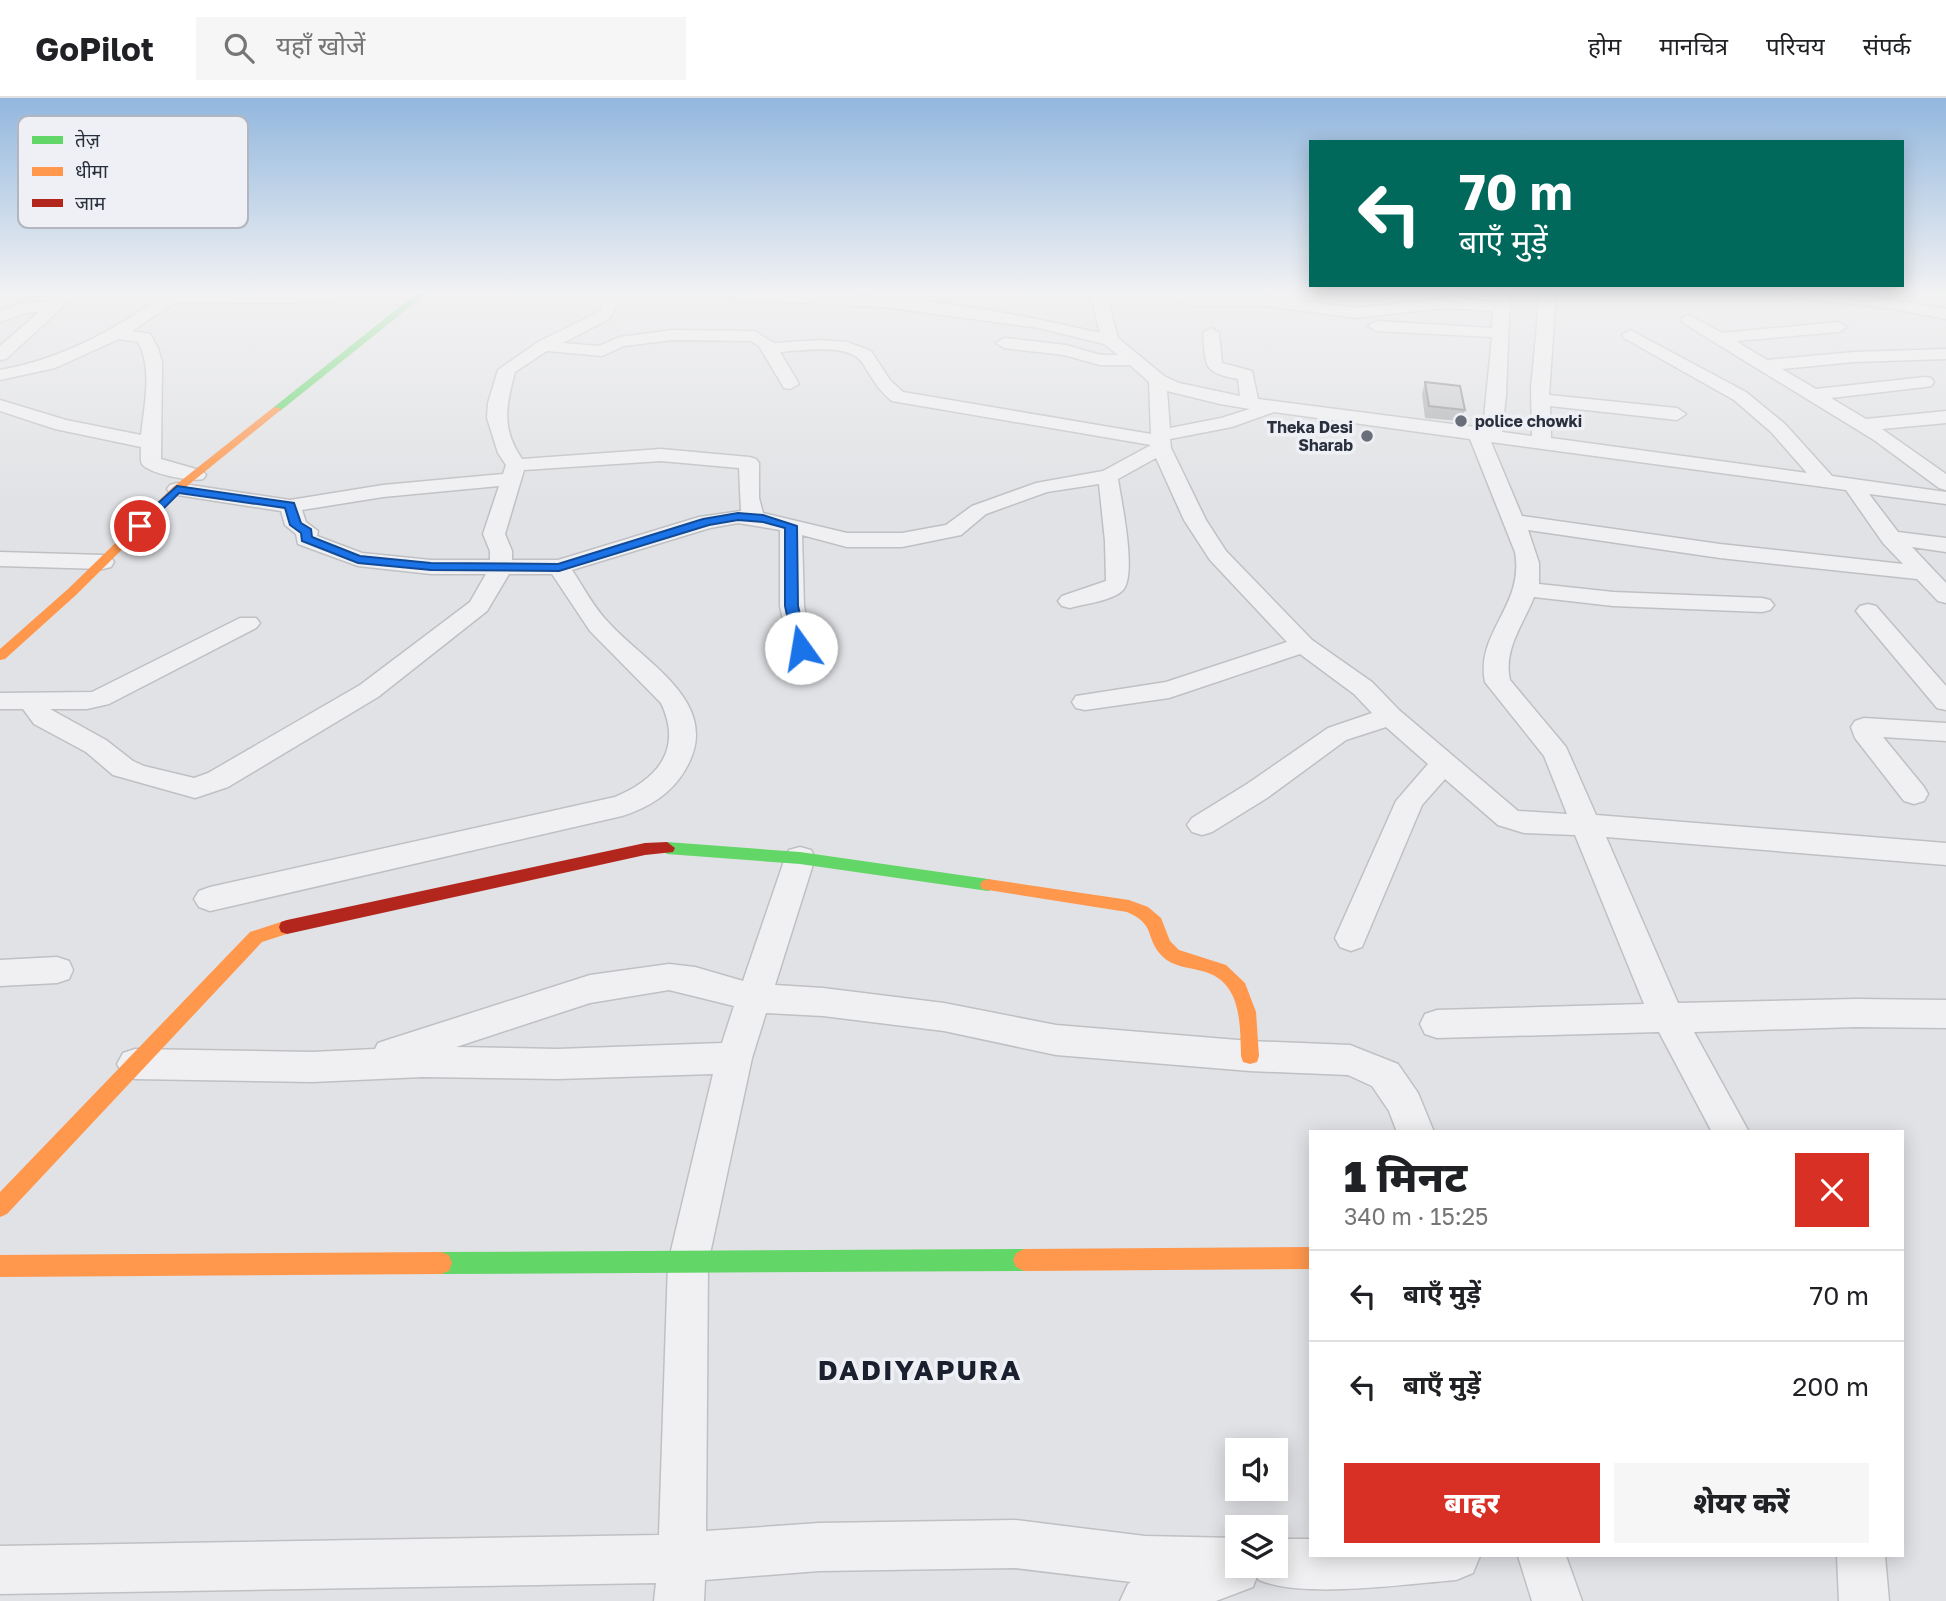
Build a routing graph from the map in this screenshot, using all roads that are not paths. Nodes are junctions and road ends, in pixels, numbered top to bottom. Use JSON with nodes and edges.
{"nodes":[{"id":1,"x":52,"y":363,"type":"edge"},
{"id":2,"x":150,"y":363,"type":"edge"},
{"id":3,"x":335,"y":363,"type":"edge"},
{"id":4,"x":518,"y":363,"type":"edge"},
{"id":5,"x":778,"y":363,"type":"edge"},
{"id":6,"x":870,"y":363,"type":"edge"},
{"id":7,"x":1139,"y":363,"type":"edge"},
{"id":8,"x":1214,"y":363,"type":"edge"},
{"id":9,"x":1496,"y":363,"type":"edge"},
{"id":10,"x":1543,"y":363,"type":"edge"},
{"id":11,"x":1681,"y":363,"type":"edge"},
{"id":12,"x":1761,"y":363,"type":"edge"},
{"id":13,"x":1785,"y":363,"type":"edge"},
{"id":14,"x":1764,"y":365,"type":"junction"},
{"id":15,"x":0,"y":376,"type":"edge"},
{"id":16,"x":1158,"y":380,"type":"junction"},
{"id":17,"x":1925,"y":382,"type":"dead end"},
{"id":18,"x":790,"y":384,"type":"dead end"},
{"id":19,"x":1814,"y":395,"type":"junction"},
{"id":20,"x":1541,"y":399,"type":"junction"},
{"id":21,"x":1250,"y":402,"type":"junction"},
{"id":22,"x":0,"y":405,"type":"edge"},
{"id":23,"x":1277,"y":406,"type":"junction"},
{"id":24,"x":1677,"y":414,"type":"dead end"},
{"id":25,"x":1946,"y":417,"type":"edge"},
{"id":26,"x":1864,"y":425,"type":"junction"},
{"id":27,"x":1484,"y":433,"type":"junction"},
{"id":28,"x":1161,"y":441,"type":"junction"},
{"id":29,"x":1542,"y":441,"type":"junction"},
{"id":30,"x":150,"y":443,"type":"junction"},
{"id":31,"x":514,"y":472,"type":"junction"},
{"id":32,"x":196,"y":475,"type":"junction"},
{"id":33,"x":1108,"y":476,"type":"junction"},
{"id":34,"x":1825,"y":481,"type":"junction"},
{"id":35,"x":1946,"y":484,"type":"edge"},
{"id":36,"x":1852,"y":485,"type":"junction"},
{"id":37,"x":177,"y":489,"type":"junction"},
{"id":38,"x":1946,"y":498,"type":"edge"},
{"id":39,"x":290,"y":506,"type":"junction"},
{"id":40,"x":752,"y":517,"type":"junction"},
{"id":41,"x":1513,"y":521,"type":"junction"},
{"id":42,"x":791,"y":526,"type":"junction"},
{"id":43,"x":1891,"y":538,"type":"junction"},
{"id":44,"x":1946,"y":545,"type":"edge"},
{"id":45,"x":0,"y":559,"type":"edge"},
{"id":46,"x":103,"y":562,"type":"junction"},
{"id":47,"x":501,"y":567,"type":"junction"},
{"id":48,"x":559,"y":567,"type":"junction"},
{"id":49,"x":1923,"y":573,"type":"junction"},
{"id":50,"x":1524,"y":589,"type":"junction"},
{"id":51,"x":1946,"y":596,"type":"edge"},
{"id":52,"x":1070,"y":601,"type":"dead end"},
{"id":53,"x":1762,"y":605,"type":"dead end"},
{"id":54,"x":1868,"y":611,"type":"dead end"},
{"id":55,"x":248,"y":624,"type":"dead end"},
{"id":56,"x":1303,"y":645,"type":"junction"},
{"id":57,"x":801,"y":648,"type":"dead end"},
{"id":58,"x":0,"y":656,"type":"edge"},
{"id":59,"x":0,"y":701,"type":"edge"},
{"id":60,"x":30,"y":701,"type":"junction"},
{"id":61,"x":1085,"y":702,"type":"dead end"},
{"id":62,"x":1946,"y":702,"type":"edge"},
{"id":63,"x":1390,"y":716,"type":"junction"},
{"id":64,"x":1946,"y":732,"type":"edge"},
{"id":65,"x":1444,"y":763,"type":"junction"},
{"id":66,"x":1914,"y":794,"type":"dead end"},
{"id":67,"x":1202,"y":825,"type":"dead end"},
{"id":68,"x":1585,"y":825,"type":"junction"},
{"id":69,"x":1946,"y":854,"type":"edge"},
{"id":70,"x":800,"y":858,"type":"junction"},
{"id":71,"x":210,"y":899,"type":"dead end"},
{"id":72,"x":1351,"y":938,"type":"dead end"},
{"id":73,"x":57,"y":970,"type":"dead end"},
{"id":74,"x":0,"y":973,"type":"edge"},
{"id":75,"x":754,"y":998,"type":"junction"},
{"id":76,"x":1946,"y":1014,"type":"edge"},
{"id":77,"x":1669,"y":1019,"type":"junction"},
{"id":78,"x":1437,"y":1024,"type":"dead end"},
{"id":79,"x":1250,"y":1056,"type":"junction"},
{"id":80,"x":734,"y":1058,"type":"junction"},
{"id":81,"x":135,"y":1064,"type":"junction"},
{"id":82,"x":356,"y":1065,"type":"junction"},
{"id":83,"x":1414,"y":1130,"type":"edge"},
{"id":84,"x":1730,"y":1130,"type":"edge"},
{"id":85,"x":0,"y":1207,"type":"edge"},
{"id":86,"x":1309,"y":1258,"type":"edge"},
{"id":87,"x":688,"y":1263,"type":"junction"},
{"id":88,"x":0,"y":1266,"type":"edge"},
{"id":89,"x":1442,"y":1557,"type":"edge"},
{"id":90,"x":1542,"y":1557,"type":"edge"},
{"id":91,"x":1861,"y":1557,"type":"edge"},
{"id":92,"x":1225,"y":1562,"type":"edge"},
{"id":93,"x":1288,"y":1563,"type":"edge"},
{"id":94,"x":0,"y":1570,"type":"edge"},
{"id":95,"x":1225,"y":1573,"type":"edge"},
{"id":96,"x":680,"y":1579,"type":"edge"},
{"id":97,"x":1145,"y":1601,"type":"edge"},
{"id":98,"x":1557,"y":1601,"type":"edge"},
{"id":99,"x":1864,"y":1601,"type":"edge"}],
"edges":[{"from":1,"to":15,"type":"street"},
{"from":2,"to":30,"type":"street"},
{"from":3,"to":32,"type":"street"},
{"from":4,"to":31,"type":"street"},
{"from":5,"to":18,"type":"street"},
{"from":6,"to":28,"type":"street"},
{"from":7,"to":16,"type":"street"},
{"from":8,"to":21,"type":"street"},
{"from":9,"to":27,"type":"street"},
{"from":10,"to":20,"type":"street"},
{"from":11,"to":34,"type":"street"},
{"from":12,"to":14,"type":"street"},
{"from":13,"to":14,"type":"street"},
{"from":14,"to":19,"type":"street"},
{"from":16,"to":21,"type":"street"},
{"from":16,"to":28,"type":"street"},
{"from":17,"to":19,"type":"street"},
{"from":19,"to":26,"type":"street"},
{"from":20,"to":24,"type":"street"},
{"from":20,"to":29,"type":"street"},
{"from":21,"to":23,"type":"street"},
{"from":22,"to":30,"type":"street"},
{"from":23,"to":27,"type":"street"},
{"from":23,"to":28,"type":"street"},
{"from":25,"to":26,"type":"street"},
{"from":26,"to":35,"type":"street"},
{"from":27,"to":29,"type":"street"},
{"from":27,"to":41,"type":"street"},
{"from":28,"to":33,"type":"street"},
{"from":28,"to":56,"type":"street"},
{"from":29,"to":34,"type":"street"},
{"from":30,"to":32,"type":"street"},
{"from":31,"to":39,"type":"street"},
{"from":31,"to":40,"type":"street"},
{"from":31,"to":47,"type":"street"},
{"from":32,"to":37,"type":"street"},
{"from":33,"to":42,"type":"street"},
{"from":33,"to":52,"type":"street"},
{"from":34,"to":36,"type":"street"},
{"from":36,"to":38,"type":"street"},
{"from":36,"to":43,"type":"street"},
{"from":37,"to":39,"type":"street"},
{"from":37,"to":46,"type":"street"},
{"from":39,"to":47,"type":"street"},
{"from":40,"to":42,"type":"street"},
{"from":40,"to":48,"type":"street"},
{"from":41,"to":49,"type":"street"},
{"from":41,"to":50,"type":"street"},
{"from":42,"to":57,"type":"street"},
{"from":43,"to":44,"type":"street"},
{"from":43,"to":49,"type":"street"},
{"from":45,"to":46,"type":"street"},
{"from":46,"to":58,"type":"street"},
{"from":47,"to":48,"type":"street"},
{"from":47,"to":60,"type":"street"},
{"from":48,"to":71,"type":"street"},
{"from":49,"to":51,"type":"street"},
{"from":50,"to":53,"type":"street"},
{"from":50,"to":68,"type":"street"},
{"from":54,"to":62,"type":"street"},
{"from":55,"to":60,"type":"street"},
{"from":56,"to":61,"type":"street"},
{"from":56,"to":63,"type":"street"},
{"from":59,"to":60,"type":"street"},
{"from":63,"to":65,"type":"street"},
{"from":63,"to":67,"type":"street"},
{"from":64,"to":66,"type":"street"},
{"from":65,"to":68,"type":"street"},
{"from":65,"to":72,"type":"street"},
{"from":68,"to":69,"type":"street"},
{"from":68,"to":77,"type":"street"},
{"from":70,"to":75,"type":"street"},
{"from":70,"to":79,"type":"street"},
{"from":70,"to":81,"type":"street"},
{"from":73,"to":74,"type":"street"},
{"from":75,"to":79,"type":"street"},
{"from":75,"to":80,"type":"street"},
{"from":75,"to":82,"type":"street"},
{"from":76,"to":77,"type":"street"},
{"from":77,"to":78,"type":"street"},
{"from":77,"to":84,"type":"street"},
{"from":79,"to":83,"type":"street"},
{"from":80,"to":82,"type":"street"},
{"from":80,"to":87,"type":"street"},
{"from":81,"to":82,"type":"street"},
{"from":81,"to":85,"type":"street"},
{"from":86,"to":87,"type":"street"},
{"from":87,"to":88,"type":"street"},
{"from":87,"to":96,"type":"street"},
{"from":89,"to":93,"type":"street"},
{"from":90,"to":98,"type":"street"},
{"from":91,"to":99,"type":"street"},
{"from":92,"to":96,"type":"street"},
{"from":94,"to":96,"type":"street"},
{"from":95,"to":97,"type":"street"}]}
